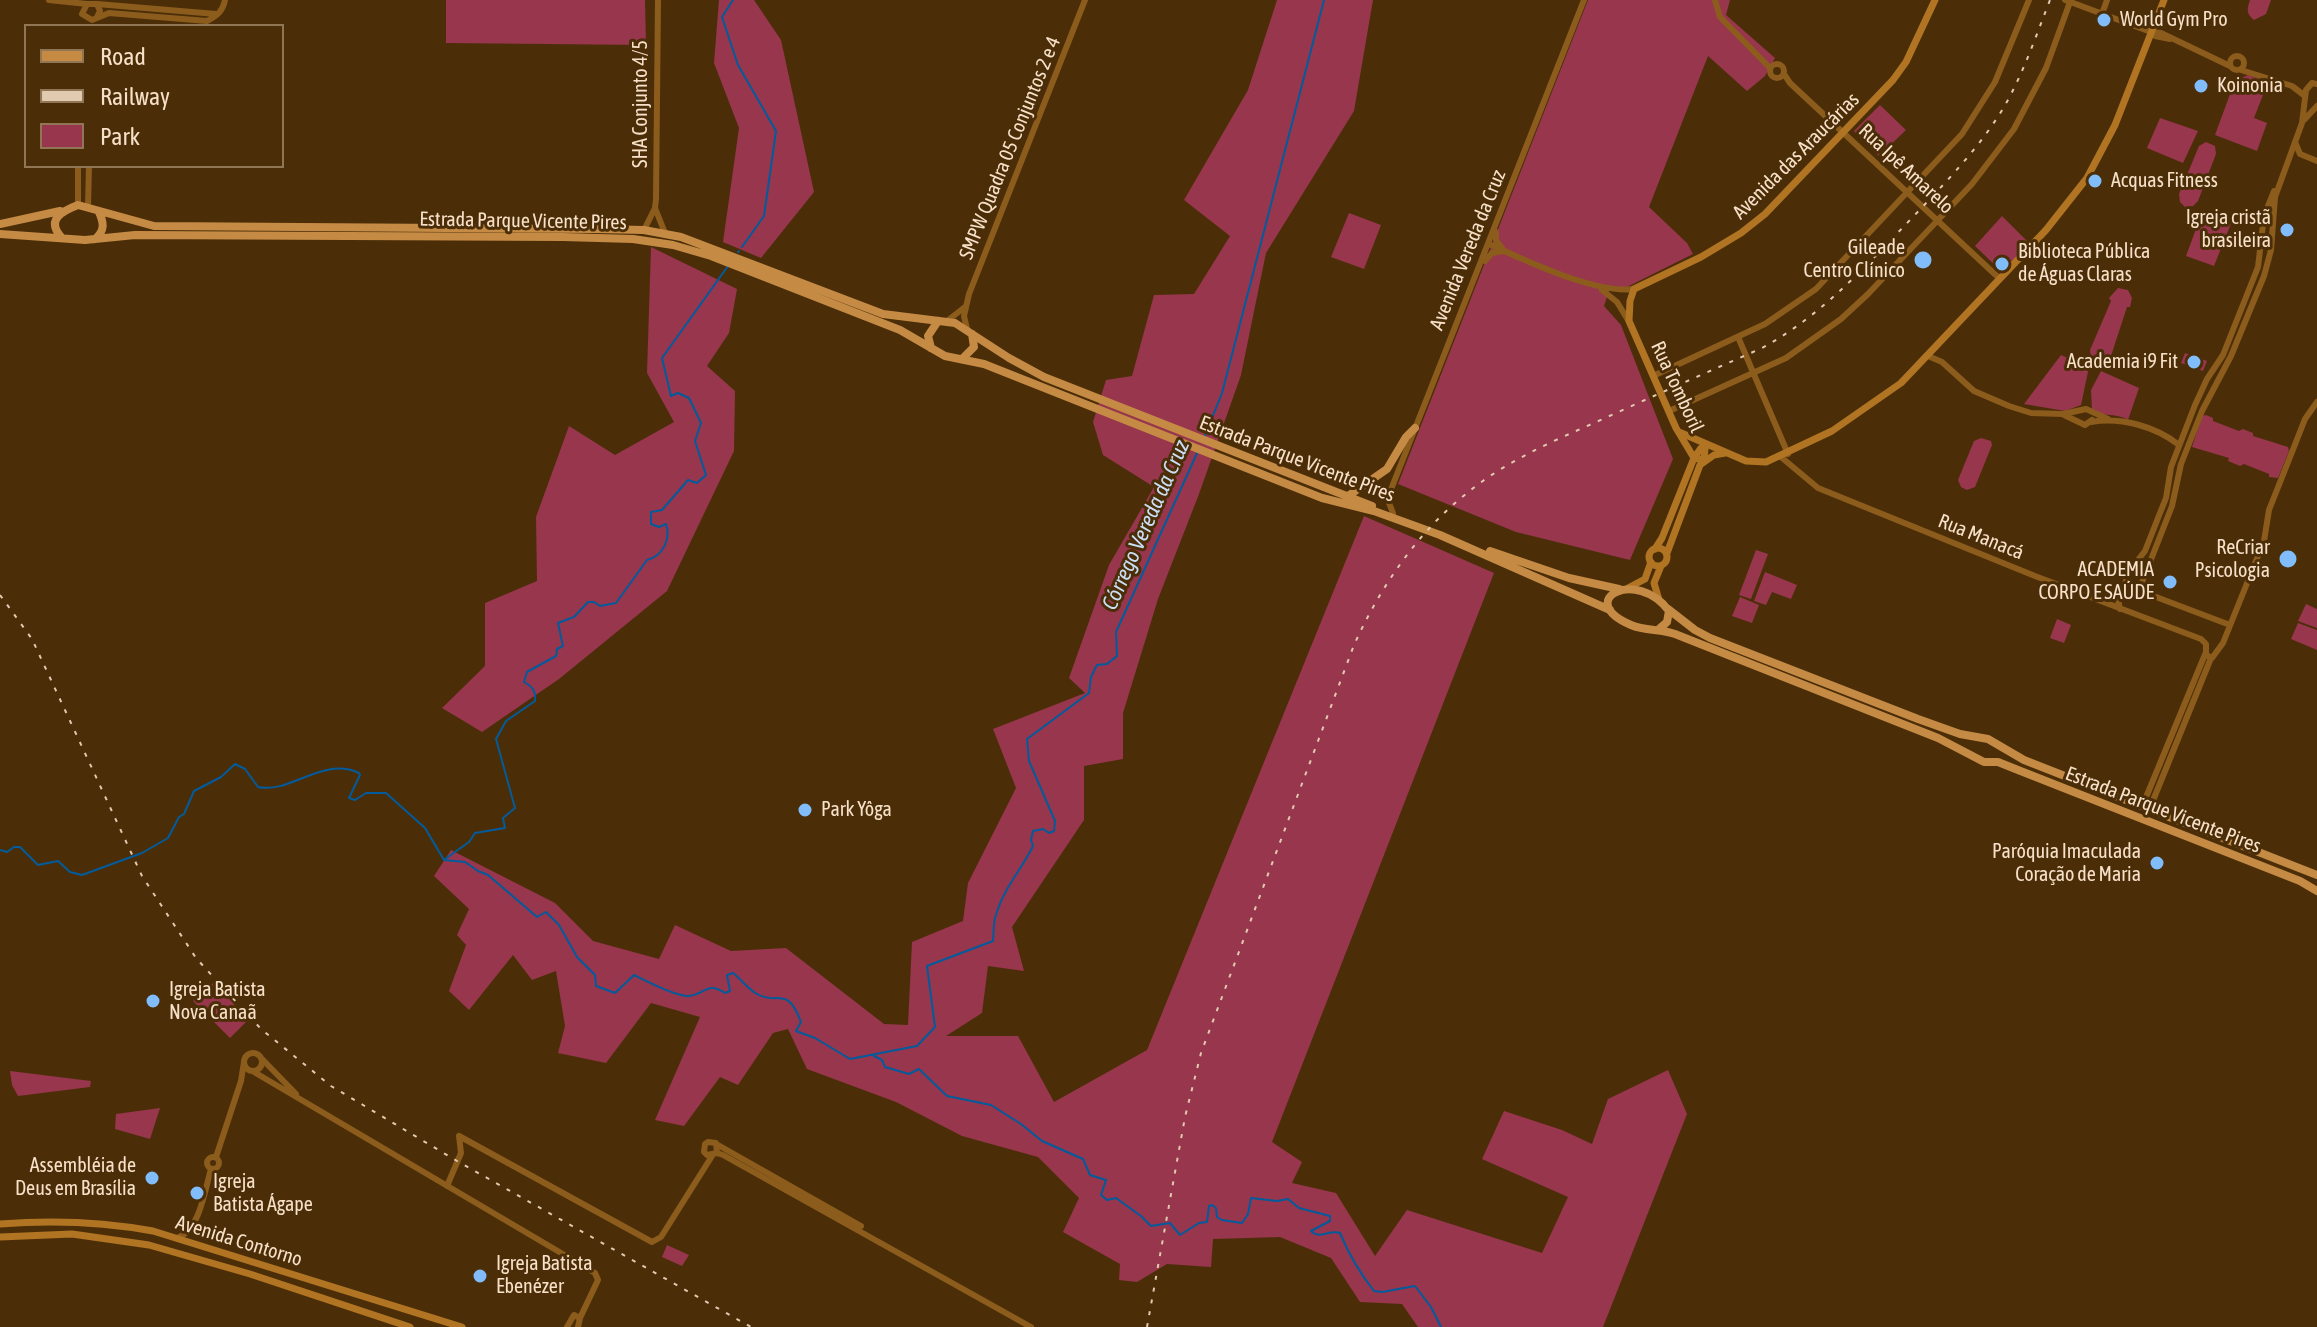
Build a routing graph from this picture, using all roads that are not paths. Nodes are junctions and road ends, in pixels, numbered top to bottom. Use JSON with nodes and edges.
{"nodes":[{"id":1,"x":49,"y":0,"type":"edge"},
{"id":2,"x":225,"y":0,"type":"edge"},
{"id":3,"x":658,"y":0,"type":"edge"},
{"id":4,"x":1085,"y":0,"type":"edge"},
{"id":5,"x":1584,"y":0,"type":"edge"},
{"id":6,"x":1715,"y":0,"type":"edge"},
{"id":7,"x":1935,"y":0,"type":"edge"},
{"id":8,"x":2029,"y":0,"type":"edge"},
{"id":9,"x":2107,"y":0,"type":"edge"},
{"id":10,"x":2164,"y":0,"type":"edge"},
{"id":11,"x":2068,"y":1,"type":"edge"},
{"id":12,"x":97,"y":4,"type":"junction"},
{"id":13,"x":84,"y":9,"type":"junction"},
{"id":14,"x":150,"y":13,"type":"junction"},
{"id":15,"x":2102,"y":14,"type":"junction"},
{"id":16,"x":93,"y":21,"type":"edge"},
{"id":17,"x":82,"y":24,"type":"edge"},
{"id":18,"x":2151,"y":32,"type":"junction"},
{"id":19,"x":2233,"y":57,"type":"junction"},
{"id":20,"x":2219,"y":59,"type":"junction"},
{"id":21,"x":2245,"y":62,"type":"junction"},
{"id":22,"x":1772,"y":66,"type":"junction"},
{"id":23,"x":2230,"y":66,"type":"junction"},
{"id":24,"x":2241,"y":70,"type":"junction"},
{"id":25,"x":2254,"y":73,"type":"junction"},
{"id":26,"x":1782,"y":76,"type":"junction"},
{"id":27,"x":2314,"y":83,"type":"edge"},
{"id":28,"x":2292,"y":86,"type":"junction"},
{"id":29,"x":2305,"y":96,"type":"junction"},
{"id":30,"x":2317,"y":106,"type":"edge"},
{"id":31,"x":2302,"y":123,"type":"junction"},
{"id":32,"x":1844,"y":133,"type":"junction"},
{"id":33,"x":2295,"y":142,"type":"junction"},
{"id":34,"x":2300,"y":154,"type":"junction"},
{"id":35,"x":2317,"y":161,"type":"edge"},
{"id":36,"x":2286,"y":164,"type":"junction"},
{"id":37,"x":78,"y":168,"type":"edge"},
{"id":38,"x":89,"y":168,"type":"edge"},
{"id":39,"x":2280,"y":181,"type":"junction"},
{"id":40,"x":1910,"y":196,"type":"junction"},
{"id":41,"x":83,"y":205,"type":"junction"},
{"id":42,"x":655,"y":208,"type":"junction"},
{"id":43,"x":64,"y":210,"type":"junction"},
{"id":44,"x":99,"y":212,"type":"junction"},
{"id":45,"x":1501,"y":213,"type":"junction"},
{"id":46,"x":1935,"y":218,"type":"junction"},
{"id":47,"x":0,"y":224,"type":"edge"},
{"id":48,"x":481,"y":228,"type":"junction"},
{"id":49,"x":644,"y":230,"type":"junction"},
{"id":50,"x":464,"y":232,"type":"junction"},
{"id":51,"x":665,"y":233,"type":"junction"},
{"id":52,"x":0,"y":234,"type":"edge"},
{"id":53,"x":475,"y":237,"type":"junction"},
{"id":54,"x":62,"y":238,"type":"junction"},
{"id":55,"x":94,"y":239,"type":"junction"},
{"id":56,"x":1489,"y":244,"type":"junction"},
{"id":57,"x":1504,"y":251,"type":"junction"},
{"id":58,"x":1479,"y":269,"type":"junction"},
{"id":59,"x":2000,"y":279,"type":"junction"},
{"id":60,"x":1595,"y":286,"type":"junction"},
{"id":61,"x":1634,"y":289,"type":"junction"},
{"id":62,"x":2248,"y":291,"type":"junction"},
{"id":63,"x":2256,"y":294,"type":"junction"},
{"id":64,"x":965,"y":307,"type":"junction"},
{"id":65,"x":942,"y":321,"type":"junction"},
{"id":66,"x":1629,"y":321,"type":"junction"},
{"id":67,"x":969,"y":332,"type":"junction"},
{"id":68,"x":1738,"y":337,"type":"junction"},
{"id":69,"x":931,"y":348,"type":"junction"},
{"id":70,"x":1936,"y":348,"type":"junction"},
{"id":71,"x":1928,"y":356,"type":"junction"},
{"id":72,"x":962,"y":359,"type":"junction"},
{"id":73,"x":1942,"y":362,"type":"junction"},
{"id":74,"x":1753,"y":371,"type":"junction"},
{"id":75,"x":1654,"y":377,"type":"junction"},
{"id":76,"x":2317,"y":402,"type":"edge"},
{"id":77,"x":1669,"y":410,"type":"junction"},
{"id":78,"x":2078,"y":412,"type":"junction"},
{"id":79,"x":2092,"y":413,"type":"junction"},
{"id":80,"x":2063,"y":414,"type":"junction"},
{"id":81,"x":2108,"y":419,"type":"junction"},
{"id":82,"x":2078,"y":421,"type":"junction"},
{"id":83,"x":2091,"y":422,"type":"junction"},
{"id":84,"x":1415,"y":428,"type":"junction"},
{"id":85,"x":1679,"y":432,"type":"junction"},
{"id":86,"x":1184,"y":437,"type":"junction"},
{"id":87,"x":2183,"y":437,"type":"junction"},
{"id":88,"x":2170,"y":438,"type":"junction"},
{"id":89,"x":2179,"y":445,"type":"junction"},
{"id":90,"x":1214,"y":450,"type":"junction"},
{"id":91,"x":1728,"y":453,"type":"junction"},
{"id":92,"x":1788,"y":454,"type":"junction"},
{"id":93,"x":1694,"y":458,"type":"junction"},
{"id":94,"x":1704,"y":460,"type":"junction"},
{"id":95,"x":1347,"y":496,"type":"junction"},
{"id":96,"x":1393,"y":513,"type":"junction"},
{"id":97,"x":2158,"y":518,"type":"junction"},
{"id":98,"x":2166,"y":521,"type":"junction"},
{"id":99,"x":1655,"y":549,"type":"junction"},
{"id":100,"x":1667,"y":553,"type":"junction"},
{"id":101,"x":1651,"y":562,"type":"junction"},
{"id":102,"x":1661,"y":566,"type":"junction"},
{"id":103,"x":2128,"y":576,"type":"junction"},
{"id":104,"x":1569,"y":578,"type":"junction"},
{"id":105,"x":2142,"y":581,"type":"junction"},
{"id":106,"x":1558,"y":587,"type":"junction"},
{"id":107,"x":1623,"y":589,"type":"junction"},
{"id":108,"x":2144,"y":592,"type":"junction"},
{"id":109,"x":2120,"y":596,"type":"junction"},
{"id":110,"x":1659,"y":600,"type":"junction"},
{"id":111,"x":2109,"y":605,"type":"junction"},
{"id":112,"x":1668,"y":609,"type":"junction"},
{"id":113,"x":2120,"y":609,"type":"junction"},
{"id":114,"x":1610,"y":610,"type":"junction"},
{"id":115,"x":2230,"y":625,"type":"junction"},
{"id":116,"x":1659,"y":629,"type":"junction"},
{"id":117,"x":2208,"y":653,"type":"junction"},
{"id":118,"x":1973,"y":737,"type":"junction"},
{"id":119,"x":2001,"y":749,"type":"junction"},
{"id":120,"x":1969,"y":753,"type":"junction"},
{"id":121,"x":1998,"y":762,"type":"junction"},
{"id":122,"x":2142,"y":807,"type":"junction"},
{"id":123,"x":2155,"y":812,"type":"junction"},
{"id":124,"x":2317,"y":876,"type":"edge"},
{"id":125,"x":2317,"y":890,"type":"edge"},
{"id":126,"x":262,"y":1059,"type":"junction"},
{"id":127,"x":244,"y":1062,"type":"junction"},
{"id":128,"x":252,"y":1072,"type":"junction"},
{"id":129,"x":241,"y":1081,"type":"junction"},
{"id":130,"x":299,"y":1097,"type":"junction"},
{"id":131,"x":716,"y":1143,"type":"junction"},
{"id":132,"x":474,"y":1144,"type":"junction"},
{"id":133,"x":704,"y":1152,"type":"junction"},
{"id":134,"x":461,"y":1153,"type":"junction"},
{"id":135,"x":714,"y":1154,"type":"junction"},
{"id":136,"x":701,"y":1172,"type":"junction"},
{"id":137,"x":447,"y":1186,"type":"junction"},
{"id":138,"x":0,"y":1224,"type":"edge"},
{"id":139,"x":192,"y":1226,"type":"junction"},
{"id":140,"x":130,"y":1227,"type":"junction"},
{"id":141,"x":0,"y":1237,"type":"edge"},
{"id":142,"x":179,"y":1237,"type":"junction"},
{"id":143,"x":121,"y":1240,"type":"junction"},
{"id":144,"x":196,"y":1243,"type":"junction"},
{"id":145,"x":213,"y":1248,"type":"junction"},
{"id":146,"x":208,"y":1261,"type":"junction"},
{"id":147,"x":333,"y":1286,"type":"junction"},
{"id":148,"x":348,"y":1292,"type":"junction"},
{"id":149,"x":327,"y":1298,"type":"junction"},
{"id":150,"x":341,"y":1303,"type":"junction"},
{"id":151,"x":577,"y":1316,"type":"junction"},
{"id":152,"x":410,"y":1327,"type":"edge"},
{"id":153,"x":462,"y":1327,"type":"edge"},
{"id":154,"x":567,"y":1327,"type":"edge"},
{"id":155,"x":578,"y":1327,"type":"edge"},
{"id":156,"x":1031,"y":1327,"type":"edge"},
{"id":157,"x":1038,"y":1327,"type":"edge"}],
"edges":[{"from":1,"to":13,"type":"street"},
{"from":2,"to":14,"type":"street"},
{"from":3,"to":42,"type":"street","name":"SHA Conjunto 4/5"},
{"from":4,"to":64,"type":"street","name":"SMPW Quadra 05 Conjuntos 2 e 4"},
{"from":5,"to":45,"type":"street","name":"Avenida Vereda da Cruz"},
{"from":6,"to":22,"type":"street"},
{"from":7,"to":32,"type":"main road","name":"Avenida das Araucárias"},
{"from":8,"to":40,"type":"street"},
{"from":9,"to":15,"type":"street"},
{"from":10,"to":18,"type":"main road"},
{"from":11,"to":15,"type":"street"},
{"from":11,"to":46,"type":"street"},
{"from":12,"to":13,"type":"street"},
{"from":12,"to":14,"type":"street"},
{"from":12,"to":16,"type":"street"},
{"from":13,"to":16,"type":"street"},
{"from":13,"to":17,"type":"street"},
{"from":14,"to":16,"type":"street"},
{"from":15,"to":18,"type":"street"},
{"from":18,"to":20,"type":"street"},
{"from":18,"to":59,"type":"main road"},
{"from":19,"to":20,"type":"street"},
{"from":19,"to":21,"type":"street"},
{"from":19,"to":23,"type":"street"},
{"from":20,"to":23,"type":"street"},
{"from":21,"to":24,"type":"street"},
{"from":21,"to":25,"type":"street"},
{"from":22,"to":26,"type":"street"},
{"from":22,"to":26,"type":"street"},
{"from":23,"to":24,"type":"street"},
{"from":24,"to":25,"type":"street"},
{"from":25,"to":28,"type":"street"},
{"from":26,"to":32,"type":"street","name":"Rua Ipê Amarelo"},
{"from":27,"to":28,"type":"street"},
{"from":27,"to":29,"type":"street"},
{"from":28,"to":29,"type":"street"},
{"from":29,"to":31,"type":"street"},
{"from":30,"to":31,"type":"street"},
{"from":31,"to":33,"type":"street"},
{"from":32,"to":40,"type":"street","name":"Rua Ipê Amarelo"},
{"from":32,"to":61,"type":"main road","name":"Avenida das Araucárias"},
{"from":33,"to":34,"type":"street"},
{"from":33,"to":36,"type":"street"},
{"from":34,"to":35,"type":"street"},
{"from":34,"to":36,"type":"street"},
{"from":36,"to":39,"type":"street"},
{"from":37,"to":41,"type":"street"},
{"from":38,"to":41,"type":"street"},
{"from":39,"to":62,"type":"street"},
{"from":39,"to":63,"type":"street"},
{"from":40,"to":46,"type":"street","name":"Rua Ipê Amarelo"},
{"from":40,"to":68,"type":"street"},
{"from":41,"to":43,"type":"main road"},
{"from":41,"to":44,"type":"main road"},
{"from":42,"to":49,"type":"street","name":"SHA Conjunto 4/5"},
{"from":42,"to":51,"type":"street","name":"SHA Conjunto 4/5"},
{"from":43,"to":47,"type":"main road"},
{"from":43,"to":54,"type":"main road"},
{"from":44,"to":50,"type":"main road","name":"Estrada Parque Vicente Pires"},
{"from":44,"to":55,"type":"main road"},
{"from":45,"to":56,"type":"street","name":"Avenida Vereda da Cruz"},
{"from":45,"to":57,"type":"street"},
{"from":46,"to":59,"type":"street","name":"Rua Ipê Amarelo"},
{"from":46,"to":74,"type":"street"},
{"from":48,"to":49,"type":"main road","name":"Estrada Parque Vicente Pires"},
{"from":48,"to":50,"type":"main road","name":"Estrada Parque Vicente Pires"},
{"from":48,"to":53,"type":"main road"},
{"from":49,"to":51,"type":"main road","name":"Estrada Parque Vicente Pires"},
{"from":50,"to":53,"type":"main road","name":"Estrada Parque Vicente Pires"},
{"from":50,"to":55,"type":"main road","name":"Estrada Parque Vicente Pires"},
{"from":51,"to":65,"type":"main road","name":"Estrada Parque Vicente Pires"},
{"from":52,"to":54,"type":"main road"},
{"from":53,"to":69,"type":"main road","name":"Estrada Parque Vicente Pires"},
{"from":54,"to":55,"type":"main road"},
{"from":56,"to":57,"type":"street","name":"Rua Tomboril"},
{"from":56,"to":58,"type":"street","name":"Avenida Vereda da Cruz"},
{"from":57,"to":58,"type":"street"},
{"from":57,"to":60,"type":"street","name":"Rua Tomboril"},
{"from":58,"to":84,"type":"street","name":"Avenida Vereda da Cruz"},
{"from":59,"to":70,"type":"main road"},
{"from":60,"to":61,"type":"street","name":"Rua Tomboril"},
{"from":60,"to":66,"type":"street","name":"Rua Tomboril"},
{"from":61,"to":66,"type":"main road"},
{"from":62,"to":63,"type":"street"},
{"from":62,"to":87,"type":"street"},
{"from":63,"to":98,"type":"street"},
{"from":64,"to":65,"type":"street"},
{"from":64,"to":67,"type":"street","name":"SMPW Quadra 05 Conjuntos 2 e 4"},
{"from":65,"to":67,"type":"main road"},
{"from":65,"to":69,"type":"main road"},
{"from":66,"to":75,"type":"main road","name":"Rua Tomboril"},
{"from":67,"to":72,"type":"main road"},
{"from":67,"to":86,"type":"main road","name":"Estrada Parque Vicente Pires"},
{"from":68,"to":74,"type":"street"},
{"from":68,"to":75,"type":"street"},
{"from":69,"to":72,"type":"main road"},
{"from":70,"to":71,"type":"main road"},
{"from":70,"to":73,"type":"street"},
{"from":71,"to":73,"type":"street"},
{"from":71,"to":92,"type":"main road"},
{"from":72,"to":86,"type":"main road","name":"Estrada Parque Vicente Pires"},
{"from":73,"to":80,"type":"street"},
{"from":74,"to":77,"type":"street"},
{"from":74,"to":92,"type":"street"},
{"from":75,"to":77,"type":"main road","name":"Rua Tomboril"},
{"from":76,"to":115,"type":"street"},
{"from":77,"to":85,"type":"main road","name":"Rua Tomboril"},
{"from":78,"to":79,"type":"street"},
{"from":78,"to":80,"type":"street"},
{"from":78,"to":82,"type":"street"},
{"from":79,"to":81,"type":"street"},
{"from":79,"to":83,"type":"street"},
{"from":80,"to":82,"type":"street"},
{"from":81,"to":83,"type":"street"},
{"from":81,"to":88,"type":"street"},
{"from":82,"to":83,"type":"street"},
{"from":84,"to":95,"type":"main road"},
{"from":84,"to":96,"type":"street","name":"Avenida Vereda da Cruz"},
{"from":85,"to":91,"type":"main road"},
{"from":85,"to":93,"type":"main road","name":"Rua Tomboril"},
{"from":86,"to":90,"type":"main road","name":"Estrada Parque Vicente Pires"},
{"from":87,"to":88,"type":"street"},
{"from":87,"to":89,"type":"street"},
{"from":88,"to":89,"type":"street"},
{"from":89,"to":97,"type":"street"},
{"from":90,"to":95,"type":"main road","name":"Estrada Parque Vicente Pires"},
{"from":90,"to":106,"type":"main road","name":"Estrada Parque Vicente Pires"},
{"from":91,"to":92,"type":"main road"},
{"from":91,"to":94,"type":"main road"},
{"from":92,"to":111,"type":"street","name":"Rua Manacá"},
{"from":93,"to":94,"type":"main road","name":"Rua Tomboril"},
{"from":93,"to":99,"type":"main road"},
{"from":94,"to":100,"type":"main road"},
{"from":95,"to":96,"type":"main road","name":"Estrada Parque Vicente Pires"},
{"from":96,"to":104,"type":"main road","name":"Estrada Parque Vicente Pires"},
{"from":97,"to":98,"type":"street"},
{"from":97,"to":103,"type":"street"},
{"from":98,"to":105,"type":"street"},
{"from":99,"to":100,"type":"main road"},
{"from":99,"to":101,"type":"main road"},
{"from":100,"to":102,"type":"main road"},
{"from":101,"to":102,"type":"main road"},
{"from":101,"to":107,"type":"main road"},
{"from":102,"to":110,"type":"main road"},
{"from":103,"to":105,"type":"street"},
{"from":103,"to":109,"type":"street"},
{"from":104,"to":106,"type":"main road"},
{"from":104,"to":107,"type":"main road","name":"Estrada Parque Vicente Pires"},
{"from":105,"to":108,"type":"street"},
{"from":106,"to":114,"type":"main road","name":"Estrada Parque Vicente Pires"},
{"from":107,"to":110,"type":"main road","name":"Estrada Parque Vicente Pires"},
{"from":107,"to":114,"type":"main road"},
{"from":108,"to":109,"type":"street"},
{"from":108,"to":115,"type":"street"},
{"from":109,"to":111,"type":"street"},
{"from":109,"to":113,"type":"street"},
{"from":110,"to":112,"type":"main road"},
{"from":111,"to":113,"type":"street","name":"Rua Manacá"},
{"from":112,"to":116,"type":"main road"},
{"from":112,"to":118,"type":"main road"},
{"from":113,"to":117,"type":"street","name":"Rua Manacá"},
{"from":114,"to":116,"type":"main road","name":"Estrada Parque Vicente Pires"},
{"from":115,"to":117,"type":"street"},
{"from":116,"to":120,"type":"main road"},
{"from":117,"to":122,"type":"street"},
{"from":117,"to":123,"type":"street"},
{"from":118,"to":119,"type":"main road","name":"Estrada Parque Vicente Pires"},
{"from":118,"to":120,"type":"main road"},
{"from":119,"to":121,"type":"main road"},
{"from":119,"to":122,"type":"main road","name":"Estrada Parque Vicente Pires"},
{"from":120,"to":121,"type":"main road","name":"Estrada Parque Vicente Pires"},
{"from":121,"to":125,"type":"main road","name":"Estrada Parque Vicente Pires"},
{"from":122,"to":123,"type":"main road","name":"Estrada Parque Vicente Pires"},
{"from":123,"to":124,"type":"main road","name":"Estrada Parque Vicente Pires"},
{"from":124,"to":125,"type":"main road"},
{"from":126,"to":127,"type":"street"},
{"from":126,"to":128,"type":"street"},
{"from":126,"to":130,"type":"street"},
{"from":127,"to":128,"type":"street"},
{"from":127,"to":129,"type":"street"},
{"from":128,"to":129,"type":"street"},
{"from":128,"to":130,"type":"street"},
{"from":129,"to":139,"type":"street"},
{"from":130,"to":137,"type":"street"},
{"from":131,"to":133,"type":"street"},
{"from":131,"to":135,"type":"street"},
{"from":131,"to":157,"type":"street"},
{"from":132,"to":134,"type":"street"},
{"from":132,"to":134,"type":"street"},
{"from":132,"to":136,"type":"street"},
{"from":133,"to":135,"type":"street"},
{"from":133,"to":136,"type":"street"},
{"from":134,"to":137,"type":"street"},
{"from":135,"to":136,"type":"street"},
{"from":135,"to":156,"type":"street"},
{"from":137,"to":151,"type":"street"},
{"from":138,"to":140,"type":"main road","name":"Avenida Contorno"},
{"from":139,"to":142,"type":"street"},
{"from":139,"to":144,"type":"street"},
{"from":140,"to":142,"type":"main road","name":"Avenida Contorno"},
{"from":140,"to":143,"type":"main road"},
{"from":141,"to":143,"type":"main road","name":"Avenida Contorno"},
{"from":142,"to":144,"type":"main road","name":"Avenida Contorno"},
{"from":143,"to":146,"type":"main road","name":"Avenida Contorno"},
{"from":144,"to":145,"type":"main road","name":"Avenida Contorno"},
{"from":145,"to":146,"type":"main road"},
{"from":145,"to":147,"type":"main road","name":"Avenida Contorno"},
{"from":146,"to":149,"type":"main road","name":"Avenida Contorno"},
{"from":147,"to":148,"type":"main road","name":"Avenida Contorno"},
{"from":147,"to":149,"type":"main road"},
{"from":148,"to":150,"type":"main road"},
{"from":148,"to":153,"type":"main road","name":"Avenida Contorno"},
{"from":149,"to":150,"type":"main road","name":"Avenida Contorno"},
{"from":150,"to":152,"type":"main road","name":"Avenida Contorno"},
{"from":151,"to":154,"type":"street"},
{"from":151,"to":155,"type":"street"}]}
